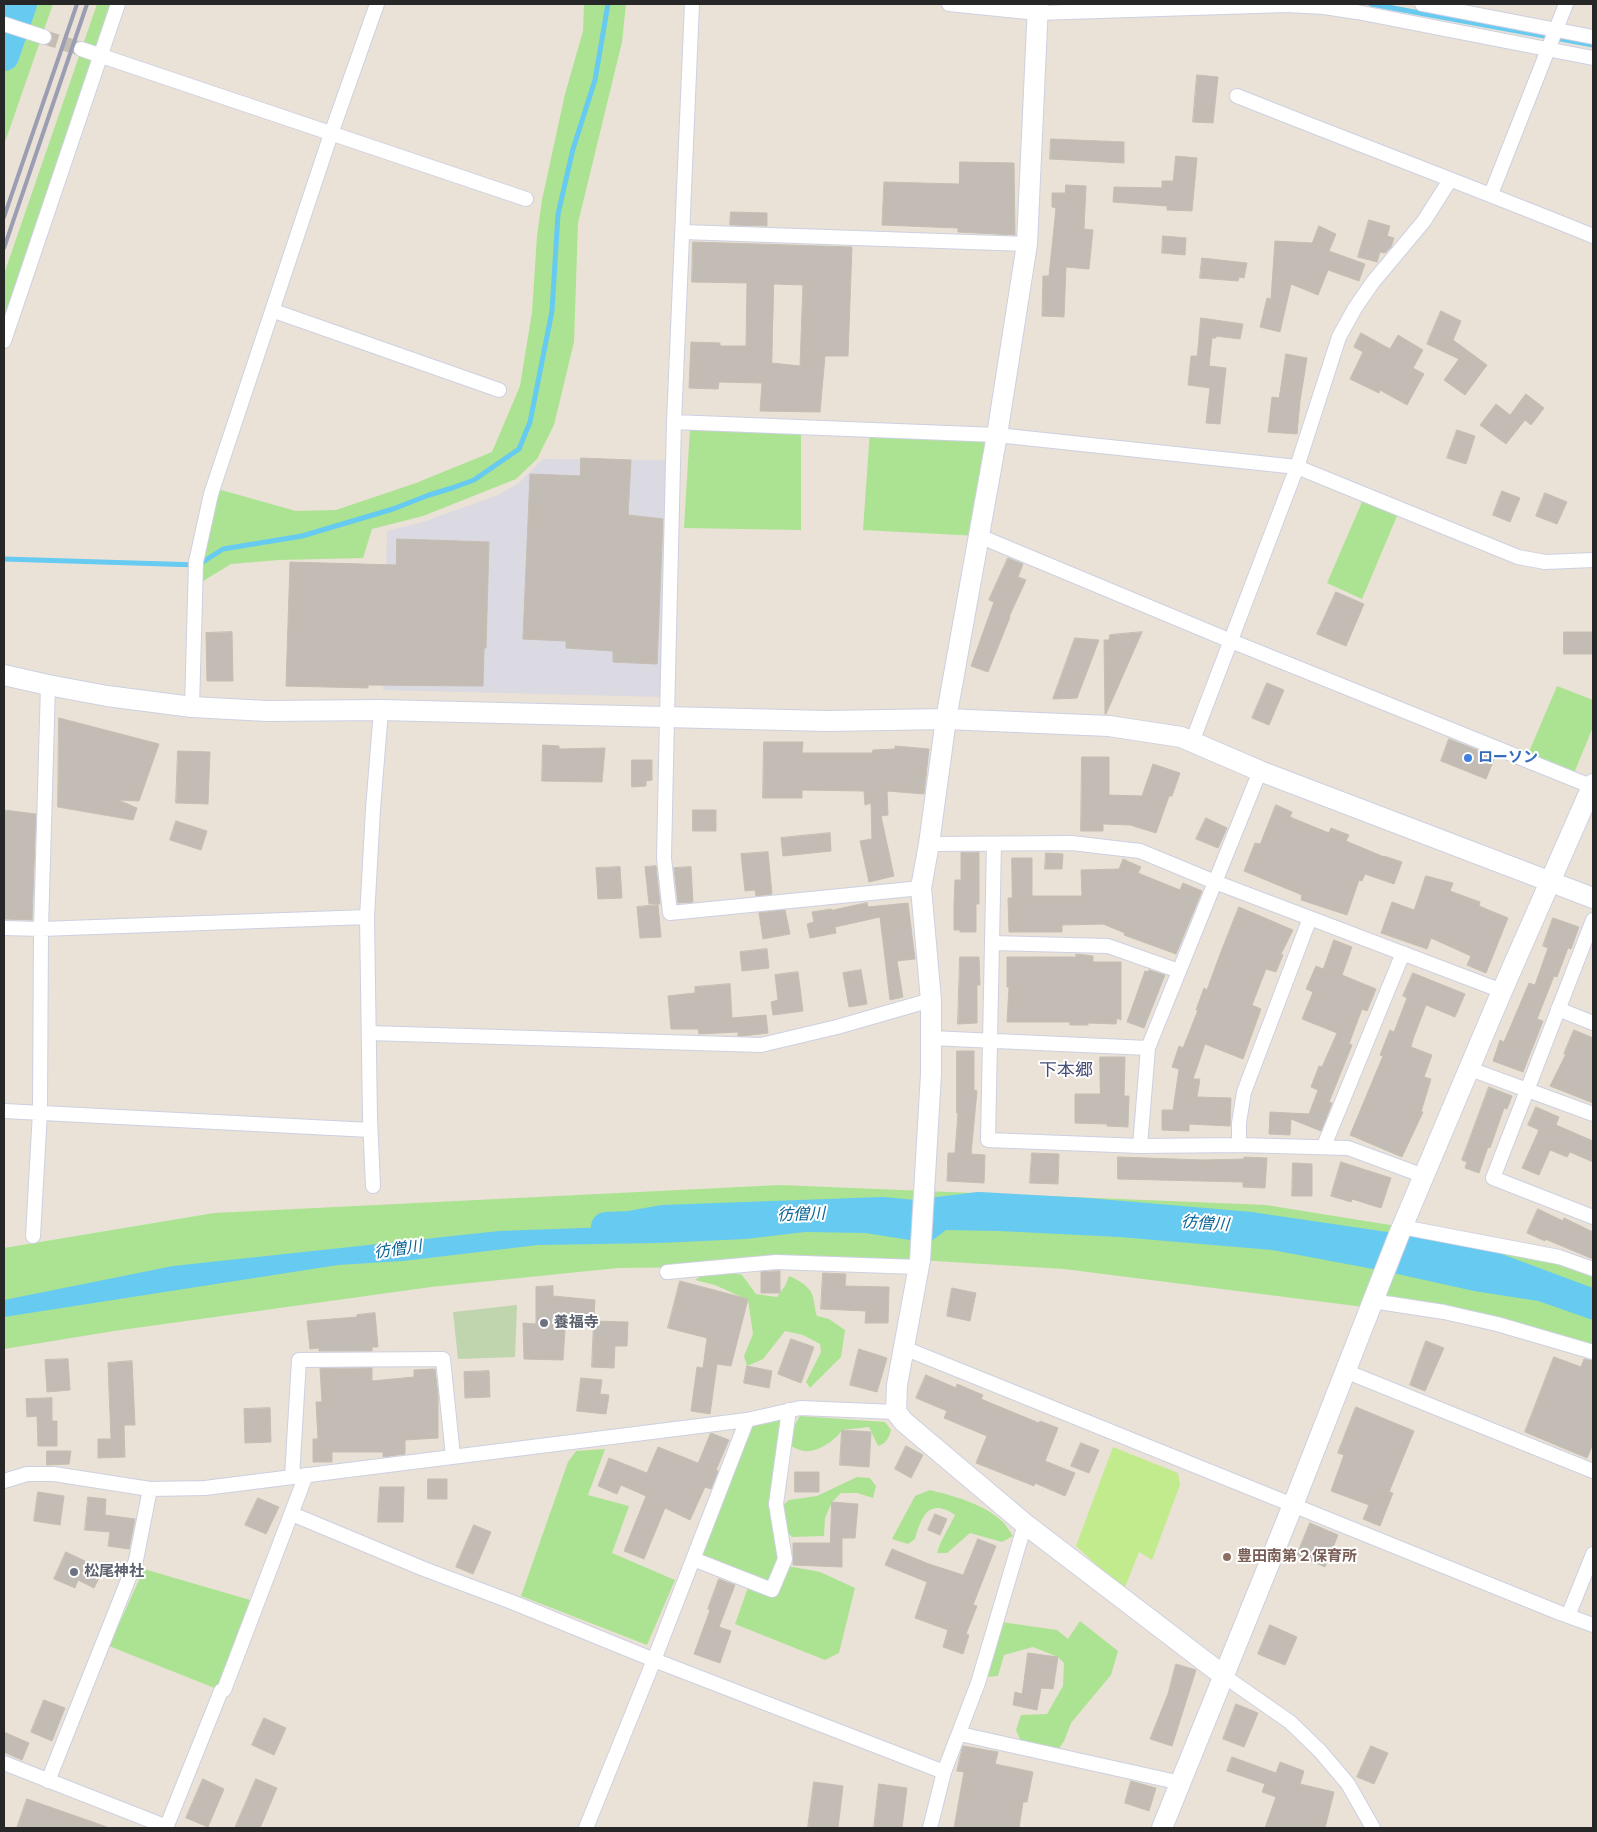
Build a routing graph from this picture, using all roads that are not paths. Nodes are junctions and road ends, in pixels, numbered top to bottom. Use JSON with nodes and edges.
{"nodes":[{"id":1,"x":118,"y":4,"type":"edge"},
{"id":2,"x":377,"y":4,"type":"edge"},
{"id":3,"x":692,"y":4,"type":"edge"},
{"id":4,"x":948,"y":4,"type":"edge"},
{"id":5,"x":1422,"y":4,"type":"edge"},
{"id":6,"x":1566,"y":4,"type":"edge"},
{"id":7,"x":1038,"y":9,"type":"edge"},
{"id":8,"x":4,"y":24,"type":"edge"},
{"id":9,"x":1556,"y":30,"type":"junction"},
{"id":10,"x":44,"y":37,"type":"tunnel mouth"},
{"id":11,"x":1593,"y":37,"type":"edge"},
{"id":12,"x":80,"y":49,"type":"tunnel mouth"},
{"id":13,"x":1548,"y":50,"type":"junction"},
{"id":14,"x":100,"y":55,"type":"junction"},
{"id":15,"x":1593,"y":58,"type":"edge"},
{"id":16,"x":1237,"y":96,"type":"dead end"},
{"id":17,"x":332,"y":134,"type":"junction"},
{"id":18,"x":1450,"y":180,"type":"junction"},
{"id":19,"x":1490,"y":194,"type":"junction"},
{"id":20,"x":526,"y":198,"type":"dead end"},
{"id":21,"x":683,"y":232,"type":"junction"},
{"id":22,"x":1593,"y":236,"type":"edge"},
{"id":23,"x":1027,"y":244,"type":"junction"},
{"id":24,"x":274,"y":311,"type":"junction"},
{"id":25,"x":4,"y":340,"type":"edge"},
{"id":26,"x":499,"y":390,"type":"dead end"},
{"id":27,"x":674,"y":422,"type":"junction"},
{"id":28,"x":996,"y":435,"type":"junction"},
{"id":29,"x":1297,"y":467,"type":"junction"},
{"id":30,"x":978,"y":536,"type":"junction"},
{"id":31,"x":1593,"y":560,"type":"edge"},
{"id":32,"x":1230,"y":641,"type":"junction"},
{"id":33,"x":4,"y":675,"type":"edge"},
{"id":34,"x":48,"y":686,"type":"junction"},
{"id":35,"x":192,"y":707,"type":"junction"},
{"id":36,"x":381,"y":710,"type":"junction"},
{"id":37,"x":667,"y":716,"type":"junction"},
{"id":38,"x":946,"y":719,"type":"junction"},
{"id":39,"x":1192,"y":742,"type":"junction"},
{"id":40,"x":1260,"y":771,"type":"junction"},
{"id":41,"x":1593,"y":786,"type":"edge"},
{"id":42,"x":929,"y":844,"type":"junction"},
{"id":43,"x":994,"y":844,"type":"junction"},
{"id":44,"x":1550,"y":881,"type":"junction"},
{"id":45,"x":1215,"y":882,"type":"junction"},
{"id":46,"x":922,"y":888,"type":"junction"},
{"id":47,"x":1593,"y":898,"type":"edge"},
{"id":48,"x":367,"y":918,"type":"junction"},
{"id":49,"x":1310,"y":918,"type":"junction"},
{"id":50,"x":1593,"y":920,"type":"edge"},
{"id":51,"x":4,"y":928,"type":"edge"},
{"id":52,"x":41,"y":929,"type":"junction"},
{"id":53,"x":992,"y":943,"type":"junction"},
{"id":54,"x":1403,"y":953,"type":"junction"},
{"id":55,"x":1179,"y":971,"type":"junction"},
{"id":56,"x":1502,"y":991,"type":"junction"},
{"id":57,"x":931,"y":1000,"type":"junction"},
{"id":58,"x":1558,"y":1009,"type":"junction"},
{"id":59,"x":1593,"y":1022,"type":"edge"},
{"id":60,"x":370,"y":1033,"type":"junction"},
{"id":61,"x":931,"y":1038,"type":"junction"},
{"id":62,"x":990,"y":1040,"type":"junction"},
{"id":63,"x":1148,"y":1048,"type":"junction"},
{"id":64,"x":1470,"y":1069,"type":"junction"},
{"id":65,"x":1527,"y":1089,"type":"junction"},
{"id":66,"x":4,"y":1111,"type":"edge"},
{"id":67,"x":40,"y":1112,"type":"junction"},
{"id":68,"x":1593,"y":1114,"type":"edge"},
{"id":69,"x":370,"y":1130,"type":"junction"},
{"id":70,"x":1240,"y":1145,"type":"junction"},
{"id":71,"x":1140,"y":1146,"type":"junction"},
{"id":72,"x":1324,"y":1146,"type":"junction"},
{"id":73,"x":1424,"y":1176,"type":"junction"},
{"id":74,"x":373,"y":1186,"type":"dead end"},
{"id":75,"x":1593,"y":1217,"type":"edge"},
{"id":76,"x":1401,"y":1229,"type":"junction"},
{"id":77,"x":33,"y":1236,"type":"dead end"},
{"id":78,"x":919,"y":1263,"type":"junction"},
{"id":79,"x":1593,"y":1269,"type":"edge"},
{"id":80,"x":667,"y":1272,"type":"dead end"},
{"id":81,"x":1373,"y":1300,"type":"junction"},
{"id":82,"x":904,"y":1348,"type":"junction"},
{"id":83,"x":1593,"y":1352,"type":"edge"},
{"id":84,"x":1345,"y":1372,"type":"junction"},
{"id":85,"x":789,"y":1410,"type":"junction"},
{"id":86,"x":896,"y":1412,"type":"junction"},
{"id":87,"x":747,"y":1420,"type":"junction"},
{"id":88,"x":453,"y":1456,"type":"junction"},
{"id":89,"x":1593,"y":1471,"type":"edge"},
{"id":90,"x":306,"y":1475,"type":"junction"},
{"id":91,"x":292,"y":1477,"type":"junction"},
{"id":92,"x":4,"y":1481,"type":"edge"},
{"id":93,"x":150,"y":1489,"type":"junction"},
{"id":94,"x":1293,"y":1505,"type":"junction"},
{"id":95,"x":292,"y":1514,"type":"junction"},
{"id":96,"x":1025,"y":1524,"type":"junction"},
{"id":97,"x":1593,"y":1554,"type":"edge"},
{"id":98,"x":693,"y":1559,"type":"junction"},
{"id":99,"x":1568,"y":1616,"type":"junction"},
{"id":100,"x":1593,"y":1625,"type":"edge"},
{"id":101,"x":654,"y":1660,"type":"junction"},
{"id":102,"x":1224,"y":1676,"type":"junction"},
{"id":103,"x":960,"y":1734,"type":"junction"},
{"id":104,"x":4,"y":1763,"type":"edge"},
{"id":105,"x":944,"y":1772,"type":"junction"},
{"id":106,"x":48,"y":1781,"type":"junction"},
{"id":107,"x":1181,"y":1783,"type":"junction"},
{"id":108,"x":166,"y":1828,"type":"edge"},
{"id":109,"x":586,"y":1828,"type":"edge"},
{"id":110,"x":930,"y":1828,"type":"edge"},
{"id":111,"x":1162,"y":1828,"type":"edge"},
{"id":112,"x":1373,"y":1828,"type":"edge"}],
"edges":[{"from":1,"to":14,"type":"street"},
{"from":2,"to":17,"type":"street"},
{"from":3,"to":21,"type":"street"},
{"from":4,"to":7,"type":"street"},
{"from":5,"to":9,"type":"street"},
{"from":6,"to":9,"type":"street"},
{"from":7,"to":13,"type":"street"},
{"from":7,"to":23,"type":"street"},
{"from":8,"to":10,"type":"street"},
{"from":9,"to":11,"type":"street"},
{"from":9,"to":13,"type":"street"},
{"from":12,"to":14,"type":"street"},
{"from":13,"to":15,"type":"street"},
{"from":13,"to":19,"type":"street"},
{"from":14,"to":17,"type":"street"},
{"from":14,"to":25,"type":"street"},
{"from":16,"to":18,"type":"street"},
{"from":17,"to":20,"type":"street"},
{"from":17,"to":24,"type":"street"},
{"from":18,"to":19,"type":"street"},
{"from":18,"to":29,"type":"street"},
{"from":19,"to":22,"type":"street"},
{"from":21,"to":23,"type":"street"},
{"from":21,"to":27,"type":"street"},
{"from":23,"to":28,"type":"street"},
{"from":24,"to":26,"type":"street"},
{"from":24,"to":35,"type":"street"},
{"from":27,"to":28,"type":"street"},
{"from":27,"to":37,"type":"street"},
{"from":28,"to":29,"type":"street"},
{"from":28,"to":30,"type":"street"},
{"from":29,"to":31,"type":"street"},
{"from":29,"to":32,"type":"street"},
{"from":30,"to":32,"type":"street"},
{"from":30,"to":38,"type":"street"},
{"from":32,"to":39,"type":"street"},
{"from":32,"to":41,"type":"street"},
{"from":33,"to":34,"type":"street"},
{"from":34,"to":35,"type":"street"},
{"from":34,"to":52,"type":"street"},
{"from":35,"to":36,"type":"street"},
{"from":36,"to":37,"type":"street"},
{"from":36,"to":48,"type":"street"},
{"from":37,"to":38,"type":"street"},
{"from":37,"to":46,"type":"street"},
{"from":38,"to":39,"type":"street"},
{"from":38,"to":42,"type":"street"},
{"from":39,"to":40,"type":"street"},
{"from":40,"to":44,"type":"street"},
{"from":40,"to":45,"type":"street"},
{"from":41,"to":44,"type":"street"},
{"from":42,"to":43,"type":"street"},
{"from":42,"to":46,"type":"street"},
{"from":43,"to":45,"type":"street"},
{"from":43,"to":53,"type":"street"},
{"from":44,"to":47,"type":"street"},
{"from":44,"to":56,"type":"street"},
{"from":45,"to":49,"type":"street"},
{"from":45,"to":55,"type":"street"},
{"from":46,"to":57,"type":"street"},
{"from":48,"to":52,"type":"street"},
{"from":48,"to":60,"type":"street"},
{"from":49,"to":54,"type":"street"},
{"from":49,"to":70,"type":"street"},
{"from":50,"to":58,"type":"street"},
{"from":51,"to":52,"type":"street"},
{"from":52,"to":67,"type":"street"},
{"from":53,"to":55,"type":"street"},
{"from":53,"to":62,"type":"street"},
{"from":54,"to":56,"type":"street"},
{"from":54,"to":72,"type":"street"},
{"from":55,"to":63,"type":"street"},
{"from":56,"to":64,"type":"street"},
{"from":57,"to":60,"type":"street"},
{"from":57,"to":61,"type":"street"},
{"from":58,"to":59,"type":"street"},
{"from":58,"to":65,"type":"street"},
{"from":60,"to":69,"type":"street"},
{"from":61,"to":62,"type":"street"},
{"from":61,"to":78,"type":"street"},
{"from":62,"to":63,"type":"street"},
{"from":62,"to":71,"type":"street"},
{"from":63,"to":71,"type":"street"},
{"from":64,"to":65,"type":"street"},
{"from":64,"to":73,"type":"street"},
{"from":65,"to":68,"type":"street"},
{"from":65,"to":75,"type":"street"},
{"from":66,"to":67,"type":"street"},
{"from":67,"to":69,"type":"street"},
{"from":67,"to":77,"type":"street"},
{"from":69,"to":74,"type":"street"},
{"from":70,"to":71,"type":"street"},
{"from":70,"to":72,"type":"street"},
{"from":72,"to":73,"type":"street"},
{"from":73,"to":76,"type":"street"},
{"from":76,"to":79,"type":"street"},
{"from":76,"to":81,"type":"street"},
{"from":78,"to":80,"type":"street"},
{"from":78,"to":82,"type":"street"},
{"from":81,"to":83,"type":"street"},
{"from":81,"to":84,"type":"street"},
{"from":82,"to":86,"type":"street"},
{"from":82,"to":94,"type":"street"},
{"from":84,"to":89,"type":"street"},
{"from":84,"to":94,"type":"street"},
{"from":85,"to":86,"type":"street"},
{"from":85,"to":87,"type":"street"},
{"from":85,"to":98,"type":"street"},
{"from":86,"to":96,"type":"street"},
{"from":87,"to":88,"type":"street"},
{"from":87,"to":98,"type":"street"},
{"from":88,"to":90,"type":"street"},
{"from":88,"to":91,"type":"street"},
{"from":90,"to":91,"type":"street"},
{"from":90,"to":95,"type":"street"},
{"from":91,"to":93,"type":"street"},
{"from":92,"to":93,"type":"street"},
{"from":93,"to":106,"type":"street"},
{"from":94,"to":99,"type":"street"},
{"from":94,"to":102,"type":"street"},
{"from":95,"to":101,"type":"street"},
{"from":95,"to":108,"type":"street"},
{"from":96,"to":102,"type":"street"},
{"from":96,"to":103,"type":"street"},
{"from":97,"to":99,"type":"street"},
{"from":98,"to":101,"type":"street"},
{"from":99,"to":100,"type":"street"},
{"from":101,"to":105,"type":"street"},
{"from":101,"to":109,"type":"street"},
{"from":102,"to":107,"type":"street"},
{"from":102,"to":112,"type":"street"},
{"from":103,"to":105,"type":"street"},
{"from":103,"to":107,"type":"street"},
{"from":104,"to":106,"type":"street"},
{"from":105,"to":110,"type":"street"},
{"from":106,"to":108,"type":"street"},
{"from":107,"to":111,"type":"street"}]}
